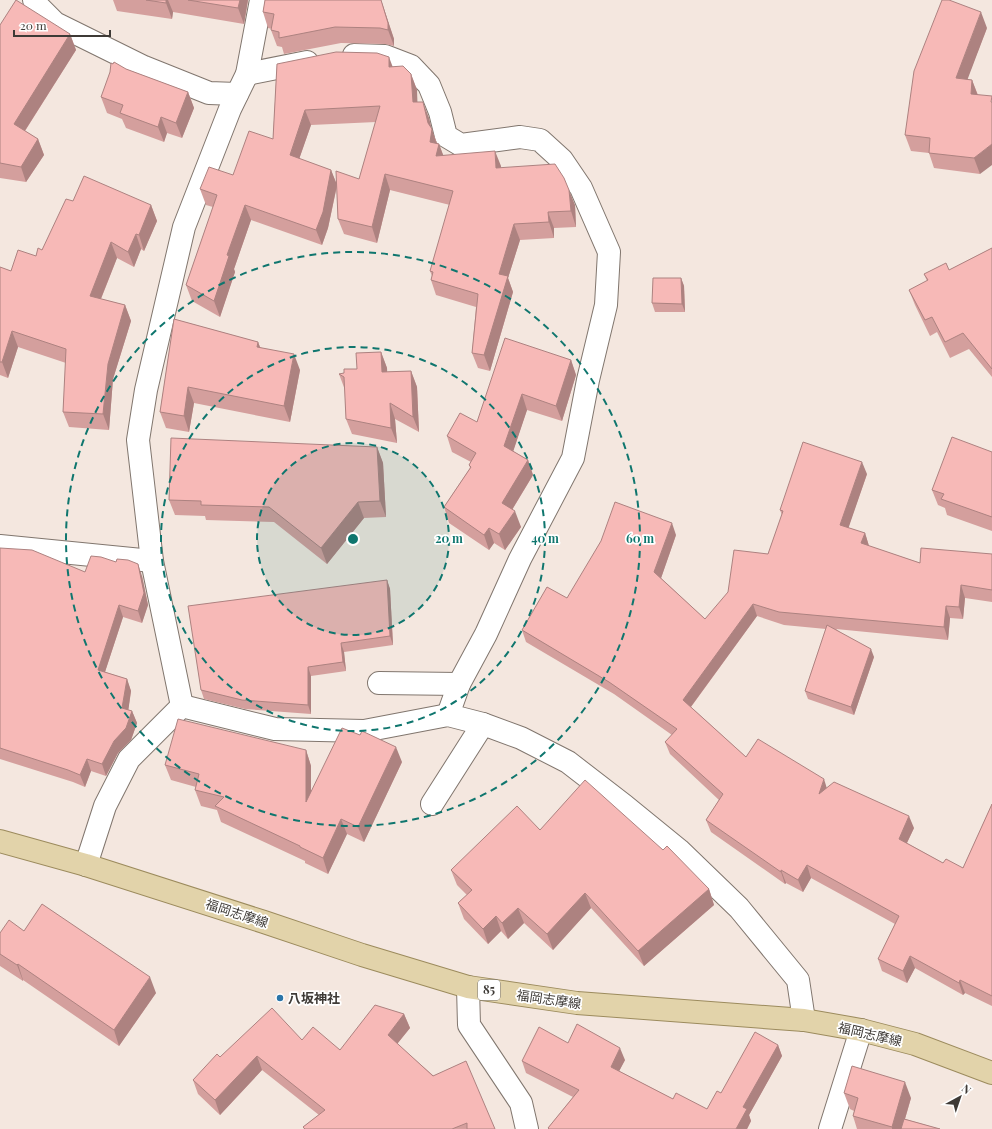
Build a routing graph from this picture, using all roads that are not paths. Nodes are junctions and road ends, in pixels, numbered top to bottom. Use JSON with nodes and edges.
{"nodes":[{"id":1,"x":34,"y":0,"type":"edge"},
{"id":2,"x":261,"y":0,"type":"edge"},
{"id":3,"x":247,"y":74,"type":"junction"},
{"id":4,"x":237,"y":94,"type":"junction"},
{"id":5,"x":0,"y":546,"type":"edge"},
{"id":6,"x":152,"y":561,"type":"junction"},
{"id":7,"x":379,"y":683,"type":"dead end"},
{"id":8,"x":459,"y":684,"type":"junction"},
{"id":9,"x":182,"y":706,"type":"junction"},
{"id":10,"x":448,"y":715,"type":"junction"},
{"id":11,"x":483,"y":724,"type":"junction"},
{"id":12,"x":432,"y":804,"type":"dead end"},
{"id":13,"x":0,"y":840,"type":"edge"},
{"id":14,"x":86,"y":865,"type":"junction"},
{"id":15,"x":468,"y":987,"type":"junction"},
{"id":16,"x":804,"y":1020,"type":"junction"},
{"id":17,"x":861,"y":1030,"type":"junction"},
{"id":18,"x":992,"y":1073,"type":"edge"},
{"id":19,"x":527,"y":1129,"type":"edge"},
{"id":20,"x":830,"y":1129,"type":"edge"}],
"edges":[{"from":1,"to":4,"type":"street"},
{"from":2,"to":3,"type":"street"},
{"from":3,"to":4,"type":"street"},
{"from":3,"to":8,"type":"street"},
{"from":4,"to":6,"type":"street"},
{"from":5,"to":6,"type":"street"},
{"from":6,"to":9,"type":"street"},
{"from":7,"to":8,"type":"street"},
{"from":8,"to":10,"type":"street"},
{"from":9,"to":10,"type":"street"},
{"from":9,"to":14,"type":"street"},
{"from":10,"to":11,"type":"street"},
{"from":11,"to":12,"type":"street"},
{"from":11,"to":16,"type":"street"},
{"from":13,"to":14,"type":"main road","name":"福岡志摩線","number":"85"},
{"from":14,"to":15,"type":"main road","name":"福岡志摩線","number":"85"},
{"from":15,"to":16,"type":"main road","name":"福岡志摩線","number":"85"},
{"from":15,"to":19,"type":"street"},
{"from":16,"to":17,"type":"main road","name":"福岡志摩線","number":"85"},
{"from":17,"to":18,"type":"main road","name":"福岡志摩線","number":"85"},
{"from":17,"to":20,"type":"street"}]}
